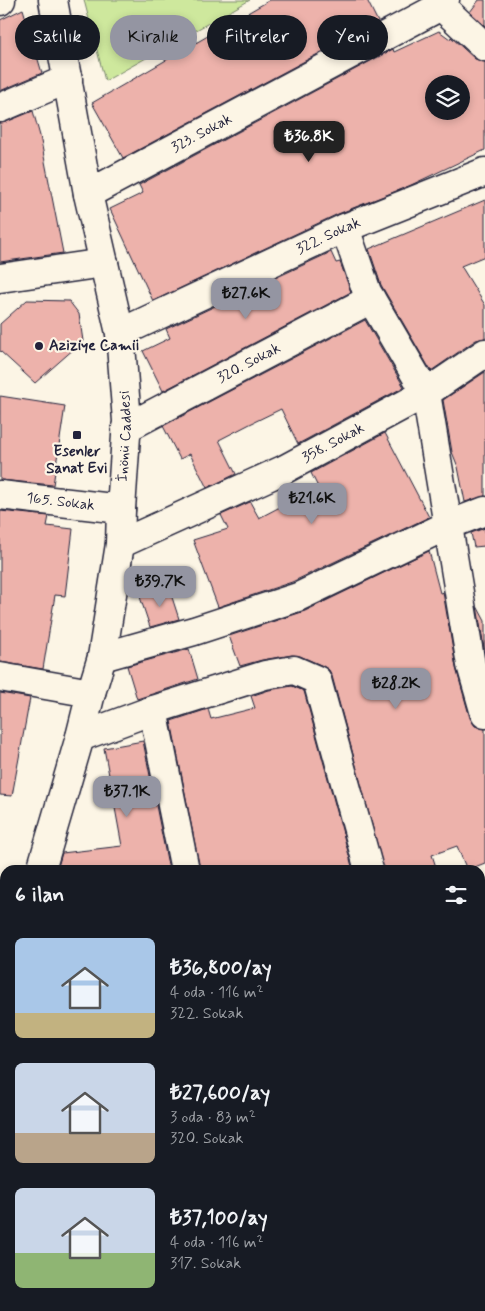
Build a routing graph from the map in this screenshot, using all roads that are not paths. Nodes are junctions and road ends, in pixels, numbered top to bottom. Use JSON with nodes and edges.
{"nodes":[{"id":1,"x":53,"y":0,"type":"edge"},
{"id":2,"x":441,"y":2,"type":"edge"},
{"id":3,"x":485,"y":47,"type":"edge"},
{"id":4,"x":68,"y":79,"type":"junction"},
{"id":5,"x":0,"y":108,"type":"edge"},
{"id":6,"x":485,"y":172,"type":"edge"},
{"id":7,"x":88,"y":194,"type":"junction"},
{"id":8,"x":345,"y":228,"type":"junction"},
{"id":9,"x":104,"y":263,"type":"junction"},
{"id":10,"x":0,"y":278,"type":"edge"},
{"id":11,"x":371,"y":299,"type":"junction"},
{"id":12,"x":120,"y":333,"type":"junction"},
{"id":13,"x":485,"y":352,"type":"edge"},
{"id":14,"x":426,"y":393,"type":"junction"},
{"id":15,"x":126,"y":428,"type":"junction"},
{"id":16,"x":0,"y":494,"type":"edge"},
{"id":17,"x":121,"y":509,"type":"junction"},
{"id":18,"x":485,"y":511,"type":"edge"},
{"id":19,"x":446,"y":526,"type":"junction"},
{"id":20,"x":120,"y":544,"type":"junction"},
{"id":21,"x":102,"y":657,"type":"junction"},
{"id":22,"x":0,"y":677,"type":"edge"},
{"id":23,"x":91,"y":693,"type":"junction"},
{"id":24,"x":153,"y":710,"type":"junction"},
{"id":25,"x":485,"y":714,"type":"edge"},
{"id":26,"x":80,"y":736,"type":"junction"},
{"id":27,"x":42,"y":865,"type":"edge"},
{"id":28,"x":184,"y":865,"type":"edge"},
{"id":29,"x":368,"y":865,"type":"edge"}],
"edges":[{"from":1,"to":4,"type":"street","name":"İnönü Caddesi"},
{"from":2,"to":3,"type":"street"},
{"from":2,"to":7,"type":"street","name":"323. Sokak"},
{"from":4,"to":5,"type":"street"},
{"from":4,"to":7,"type":"street","name":"İnönü Caddesi"},
{"from":6,"to":8,"type":"street","name":"322. Sokak"},
{"from":7,"to":9,"type":"street","name":"İnönü Caddesi"},
{"from":8,"to":11,"type":"street"},
{"from":8,"to":12,"type":"street","name":"322. Sokak"},
{"from":9,"to":10,"type":"street"},
{"from":9,"to":12,"type":"street","name":"İnönü Caddesi"},
{"from":11,"to":14,"type":"street"},
{"from":11,"to":15,"type":"street","name":"320. Sokak"},
{"from":12,"to":15,"type":"street","name":"İnönü Caddesi"},
{"from":13,"to":14,"type":"street","name":"358. Sokak"},
{"from":14,"to":19,"type":"street"},
{"from":14,"to":20,"type":"street","name":"358. Sokak"},
{"from":15,"to":17,"type":"street","name":"İnönü Caddesi"},
{"from":16,"to":17,"type":"street","name":"165. Sokak"},
{"from":17,"to":20,"type":"street","name":"İnönü Caddesi"},
{"from":18,"to":19,"type":"street"},
{"from":19,"to":21,"type":"street"},
{"from":19,"to":25,"type":"street"},
{"from":20,"to":21,"type":"street","name":"İnönü Caddesi"},
{"from":21,"to":23,"type":"street","name":"İnönü Caddesi"},
{"from":22,"to":23,"type":"street"},
{"from":23,"to":26,"type":"street","name":"İnönü Caddesi"},
{"from":24,"to":26,"type":"street"},
{"from":24,"to":28,"type":"street"},
{"from":24,"to":29,"type":"street"},
{"from":26,"to":27,"type":"street","name":"İnönü Caddesi"}]}
